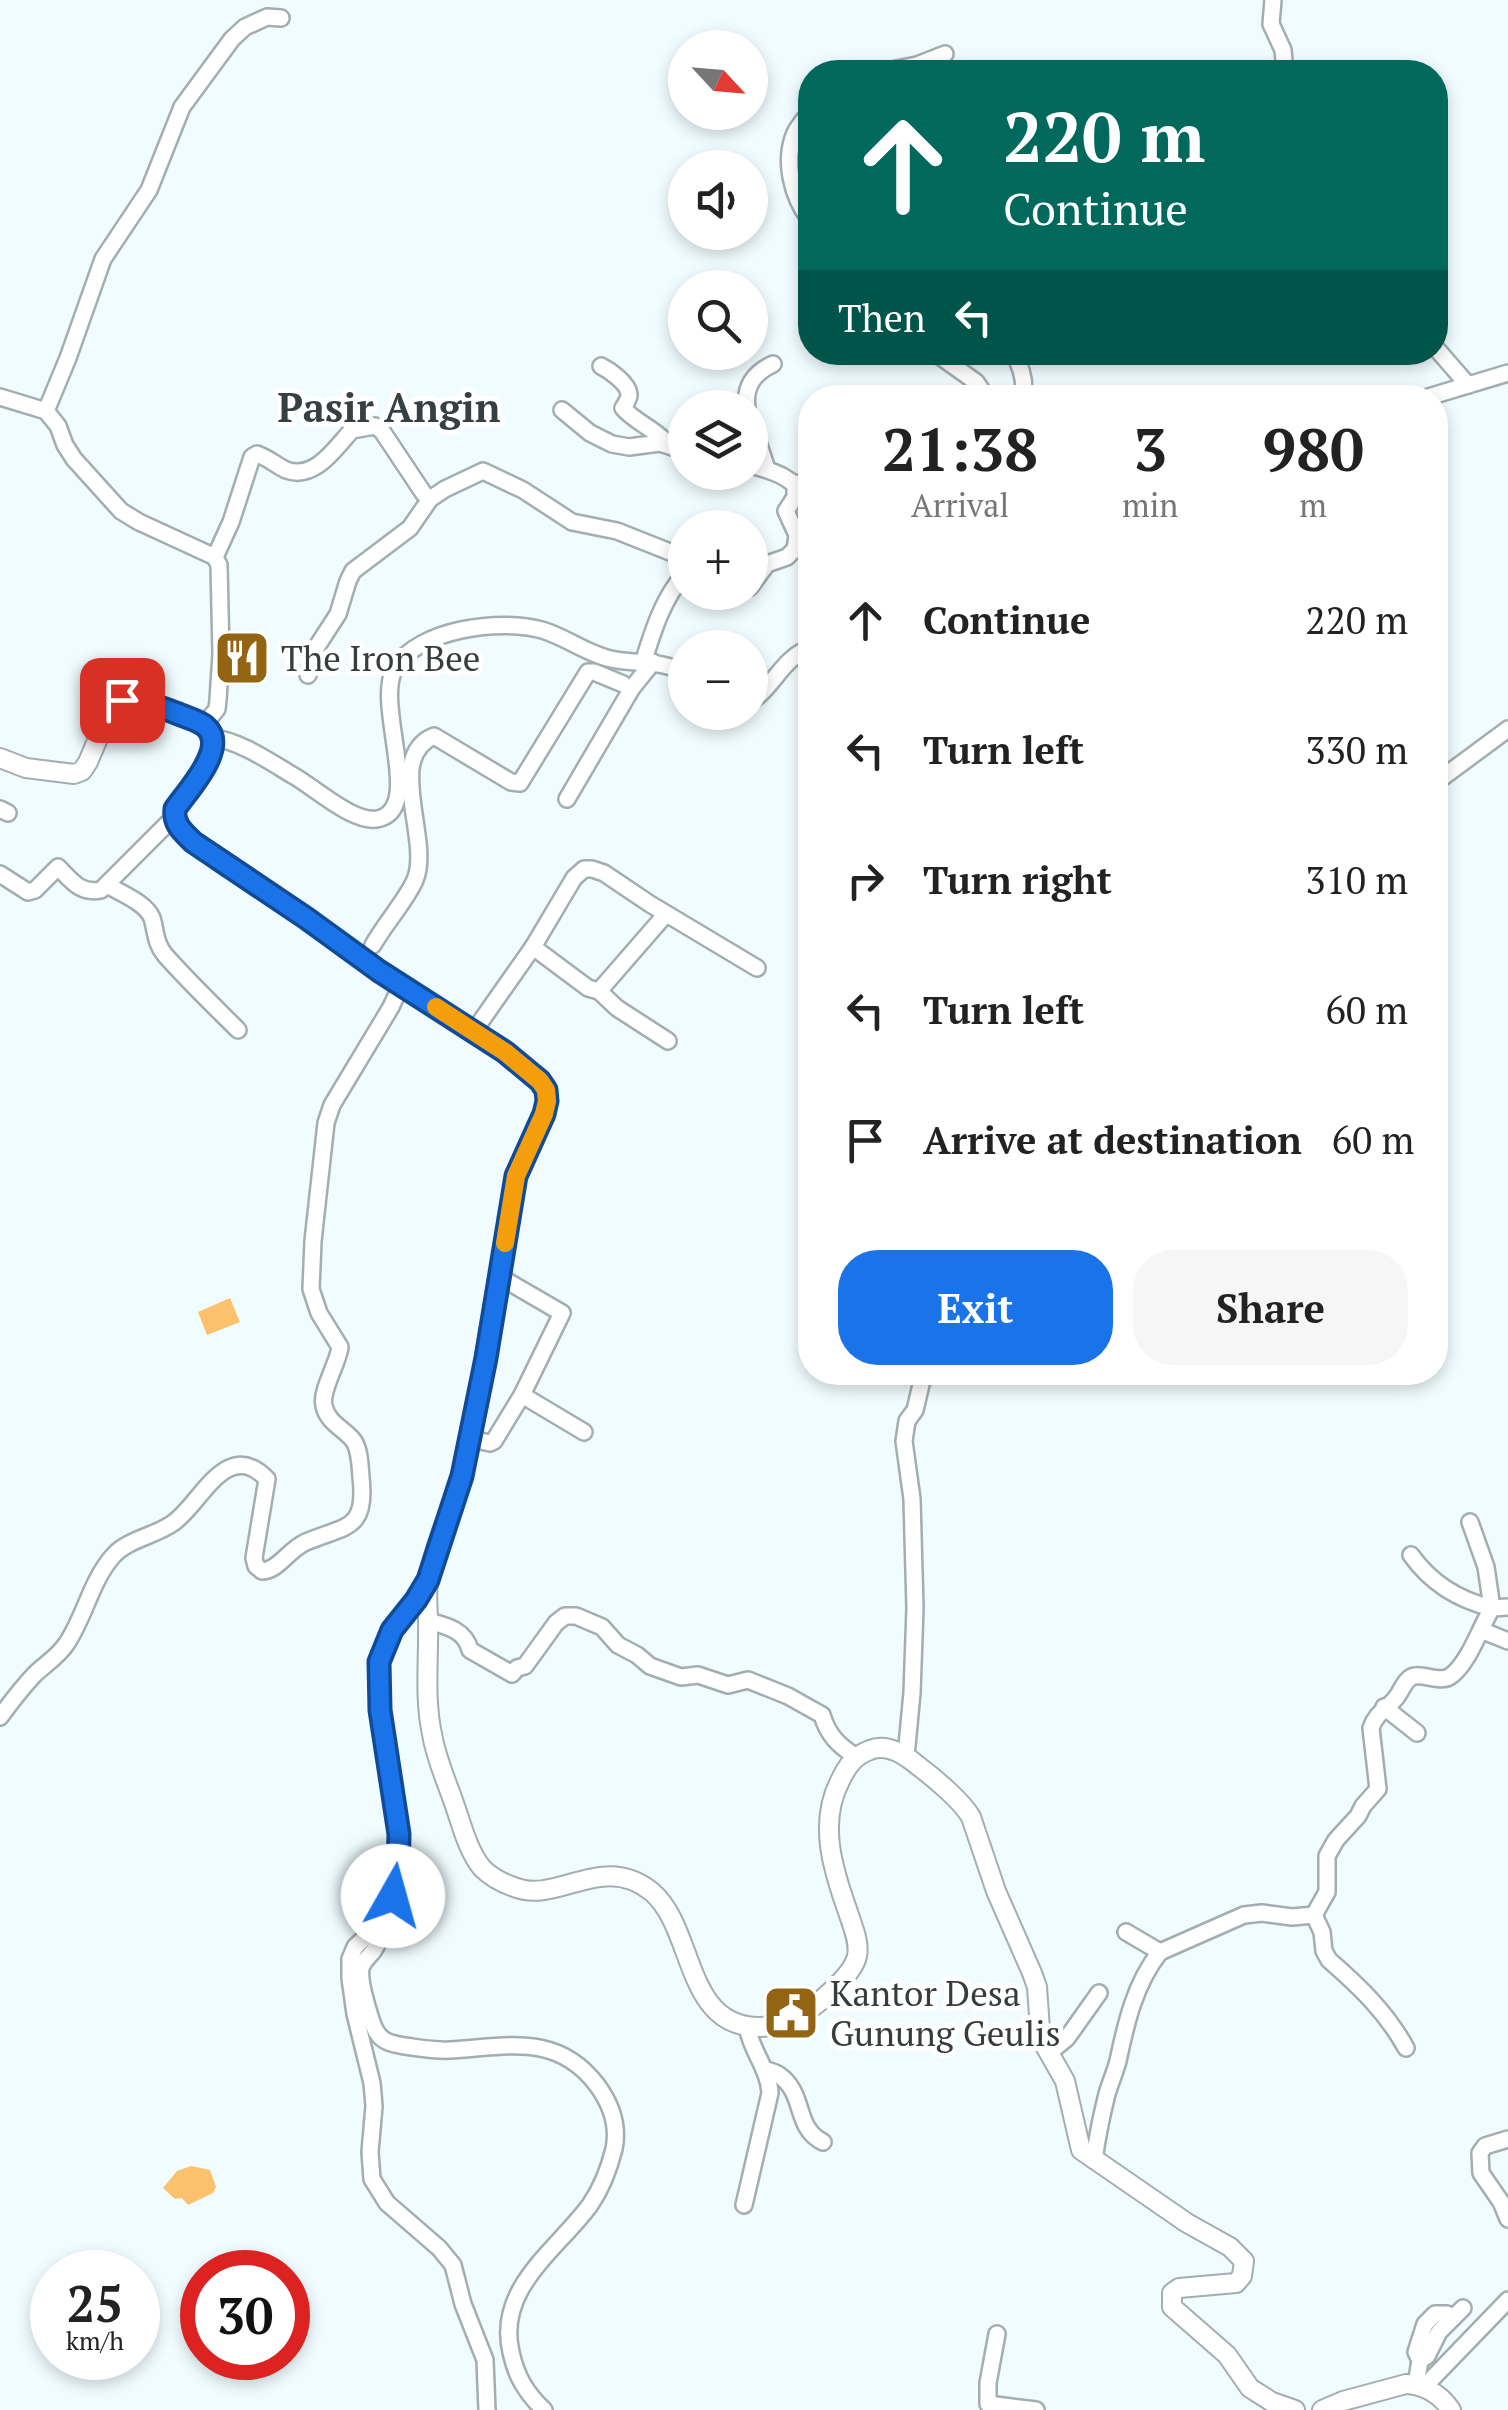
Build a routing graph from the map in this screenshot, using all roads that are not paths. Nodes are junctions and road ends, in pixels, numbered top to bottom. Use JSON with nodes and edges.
{"nodes":[{"id":1,"x":1274,"y":0,"type":"edge"},
{"id":2,"x":281,"y":18,"type":"dead end"},
{"id":3,"x":945,"y":54,"type":"dead end"},
{"id":4,"x":930,"y":60,"type":"edge"},
{"id":5,"x":1284,"y":60,"type":"edge"},
{"id":6,"x":798,"y":127,"type":"edge"},
{"id":7,"x":798,"y":204,"type":"edge"},
{"id":8,"x":1448,"y":362,"type":"edge"},
{"id":9,"x":773,"y":364,"type":"dead end"},
{"id":10,"x":952,"y":365,"type":"edge"},
{"id":11,"x":601,"y":366,"type":"dead end"},
{"id":12,"x":1508,"y":373,"type":"edge"},
{"id":13,"x":978,"y":385,"type":"edge"},
{"id":14,"x":1468,"y":385,"type":"junction"},
{"id":15,"x":748,"y":390,"type":"edge"},
{"id":16,"x":1448,"y":391,"type":"edge"},
{"id":17,"x":0,"y":397,"type":"edge"},
{"id":18,"x":562,"y":410,"type":"dead end"},
{"id":19,"x":46,"y":411,"type":"junction"},
{"id":20,"x":664,"y":444,"type":"junction"},
{"id":21,"x":668,"y":445,"type":"edge"},
{"id":22,"x":768,"y":471,"type":"edge"},
{"id":23,"x":795,"y":483,"type":"junction"},
{"id":24,"x":798,"y":487,"type":"edge"},
{"id":25,"x":430,"y":499,"type":"junction"},
{"id":26,"x":668,"y":551,"type":"edge"},
{"id":27,"x":215,"y":557,"type":"junction"},
{"id":28,"x":768,"y":564,"type":"edge"},
{"id":29,"x":668,"y":601,"type":"edge"},
{"id":30,"x":798,"y":653,"type":"edge"},
{"id":31,"x":648,"y":662,"type":"junction"},
{"id":32,"x":668,"y":668,"type":"edge"},
{"id":33,"x":308,"y":676,"type":"dead end"},
{"id":34,"x":623,"y":684,"type":"dead end"},
{"id":35,"x":768,"y":686,"type":"edge"},
{"id":36,"x":1508,"y":729,"type":"edge"},
{"id":37,"x":208,"y":731,"type":"junction"},
{"id":38,"x":0,"y":758,"type":"edge"},
{"id":39,"x":1448,"y":773,"type":"edge"},
{"id":40,"x":567,"y":799,"type":"dead end"},
{"id":41,"x":406,"y":804,"type":"junction"},
{"id":42,"x":174,"y":818,"type":"junction"},
{"id":43,"x":0,"y":874,"type":"edge"},
{"id":44,"x":108,"y":885,"type":"junction"},
{"id":45,"x":666,"y":914,"type":"junction"},
{"id":46,"x":373,"y":945,"type":"dead end"},
{"id":47,"x":533,"y":946,"type":"junction"},
{"id":48,"x":757,"y":968,"type":"dead end"},
{"id":49,"x":401,"y":986,"type":"junction"},
{"id":50,"x":599,"y":991,"type":"junction"},
{"id":51,"x":238,"y":1030,"type":"dead end"},
{"id":52,"x":474,"y":1031,"type":"junction"},
{"id":53,"x":668,"y":1041,"type":"dead end"},
{"id":54,"x":500,"y":1277,"type":"junction"},
{"id":55,"x":921,"y":1385,"type":"edge"},
{"id":56,"x":522,"y":1395,"type":"junction"},
{"id":57,"x":584,"y":1432,"type":"dead end"},
{"id":58,"x":471,"y":1439,"type":"junction"},
{"id":59,"x":1470,"y":1522,"type":"dead end"},
{"id":60,"x":1411,"y":1555,"type":"dead end"},
{"id":61,"x":428,"y":1580,"type":"junction"},
{"id":62,"x":1500,"y":1608,"type":"edge"},
{"id":63,"x":428,"y":1621,"type":"junction"},
{"id":64,"x":1481,"y":1630,"type":"junction"},
{"id":65,"x":1508,"y":1641,"type":"edge"},
{"id":66,"x":1384,"y":1707,"type":"junction"},
{"id":67,"x":0,"y":1717,"type":"edge"},
{"id":68,"x":1417,"y":1733,"type":"dead end"},
{"id":69,"x":855,"y":1756,"type":"junction"},
{"id":70,"x":906,"y":1756,"type":"junction"},
{"id":71,"x":389,"y":1908,"type":"junction"},
{"id":72,"x":1314,"y":1915,"type":"junction"},
{"id":73,"x":1126,"y":1932,"type":"dead end"},
{"id":74,"x":1160,"y":1952,"type":"junction"},
{"id":75,"x":1099,"y":1993,"type":"dead end"},
{"id":76,"x":748,"y":2026,"type":"junction"},
{"id":77,"x":1406,"y":2048,"type":"dead end"},
{"id":78,"x":1050,"y":2053,"type":"junction"},
{"id":79,"x":764,"y":2069,"type":"junction"},
{"id":80,"x":1508,"y":2139,"type":"edge"},
{"id":81,"x":823,"y":2142,"type":"dead end"},
{"id":82,"x":1094,"y":2160,"type":"junction"},
{"id":83,"x":744,"y":2205,"type":"dead end"},
{"id":84,"x":1508,"y":2219,"type":"edge"},
{"id":85,"x":1508,"y":2300,"type":"edge"},
{"id":86,"x":1425,"y":2324,"type":"junction"},
{"id":87,"x":997,"y":2334,"type":"dead end"},
{"id":88,"x":1434,"y":2343,"type":"junction"},
{"id":89,"x":1420,"y":2360,"type":"junction"},
{"id":90,"x":1420,"y":2386,"type":"junction"},
{"id":91,"x":988,"y":2407,"type":"edge"},
{"id":92,"x":488,"y":2410,"type":"edge"},
{"id":93,"x":544,"y":2410,"type":"edge"},
{"id":94,"x":1036,"y":2410,"type":"edge"},
{"id":95,"x":1292,"y":2410,"type":"edge"},
{"id":96,"x":1322,"y":2410,"type":"edge"},
{"id":97,"x":1451,"y":2410,"type":"edge"}],
"edges":[{"from":1,"to":5,"type":"street"},
{"from":2,"to":19,"type":"street"},
{"from":3,"to":4,"type":"street"},
{"from":6,"to":7,"type":"street"},
{"from":8,"to":14,"type":"street"},
{"from":9,"to":15,"type":"street"},
{"from":10,"to":13,"type":"street"},
{"from":11,"to":20,"type":"street"},
{"from":12,"to":14,"type":"street"},
{"from":14,"to":16,"type":"street"},
{"from":17,"to":19,"type":"street"},
{"from":18,"to":20,"type":"street"},
{"from":19,"to":27,"type":"street"},
{"from":20,"to":21,"type":"street"},
{"from":22,"to":23,"type":"street"},
{"from":23,"to":24,"type":"street"},
{"from":23,"to":28,"type":"street"},
{"from":25,"to":26,"type":"street"},
{"from":25,"to":27,"type":"street"},
{"from":25,"to":33,"type":"street"},
{"from":27,"to":37,"type":"street"},
{"from":29,"to":31,"type":"street"},
{"from":30,"to":35,"type":"street"},
{"from":31,"to":32,"type":"street"},
{"from":31,"to":40,"type":"street"},
{"from":31,"to":41,"type":"street"},
{"from":34,"to":41,"type":"street"},
{"from":36,"to":39,"type":"street"},
{"from":37,"to":38,"type":"main road"},
{"from":37,"to":41,"type":"street"},
{"from":37,"to":42,"type":"main road"},
{"from":41,"to":46,"type":"street"},
{"from":42,"to":44,"type":"street"},
{"from":42,"to":49,"type":"main road"},
{"from":43,"to":44,"type":"street"},
{"from":44,"to":51,"type":"street"},
{"from":45,"to":47,"type":"street"},
{"from":45,"to":48,"type":"street"},
{"from":45,"to":50,"type":"street"},
{"from":47,"to":50,"type":"street"},
{"from":47,"to":52,"type":"street"},
{"from":49,"to":52,"type":"main road"},
{"from":49,"to":67,"type":"street"},
{"from":50,"to":53,"type":"street"},
{"from":52,"to":54,"type":"main road"},
{"from":54,"to":56,"type":"street"},
{"from":54,"to":58,"type":"main road"},
{"from":55,"to":70,"type":"street"},
{"from":56,"to":57,"type":"street"},
{"from":56,"to":58,"type":"street"},
{"from":58,"to":61,"type":"main road"},
{"from":59,"to":62,"type":"street"},
{"from":60,"to":62,"type":"street"},
{"from":61,"to":63,"type":"main road"},
{"from":61,"to":71,"type":"street"},
{"from":62,"to":64,"type":"street"},
{"from":63,"to":69,"type":"street"},
{"from":63,"to":76,"type":"main road"},
{"from":64,"to":65,"type":"street"},
{"from":64,"to":66,"type":"street"},
{"from":66,"to":68,"type":"street"},
{"from":66,"to":72,"type":"street"},
{"from":69,"to":70,"type":"main road"},
{"from":69,"to":76,"type":"main road"},
{"from":70,"to":78,"type":"main road"},
{"from":71,"to":92,"type":"street"},
{"from":71,"to":93,"type":"street"},
{"from":72,"to":74,"type":"street"},
{"from":72,"to":77,"type":"street"},
{"from":73,"to":74,"type":"street"},
{"from":74,"to":82,"type":"street"},
{"from":75,"to":78,"type":"street"},
{"from":76,"to":79,"type":"street"},
{"from":78,"to":82,"type":"main road"},
{"from":79,"to":81,"type":"street"},
{"from":79,"to":83,"type":"street"},
{"from":80,"to":84,"type":"street"},
{"from":82,"to":95,"type":"main road"},
{"from":85,"to":90,"type":"street"},
{"from":86,"to":88,"type":"street"},
{"from":86,"to":88,"type":"street"},
{"from":86,"to":89,"type":"street"},
{"from":87,"to":91,"type":"street"},
{"from":88,"to":89,"type":"street"},
{"from":89,"to":90,"type":"street"},
{"from":90,"to":96,"type":"main road"},
{"from":90,"to":97,"type":"main road"},
{"from":91,"to":94,"type":"street"}]}
